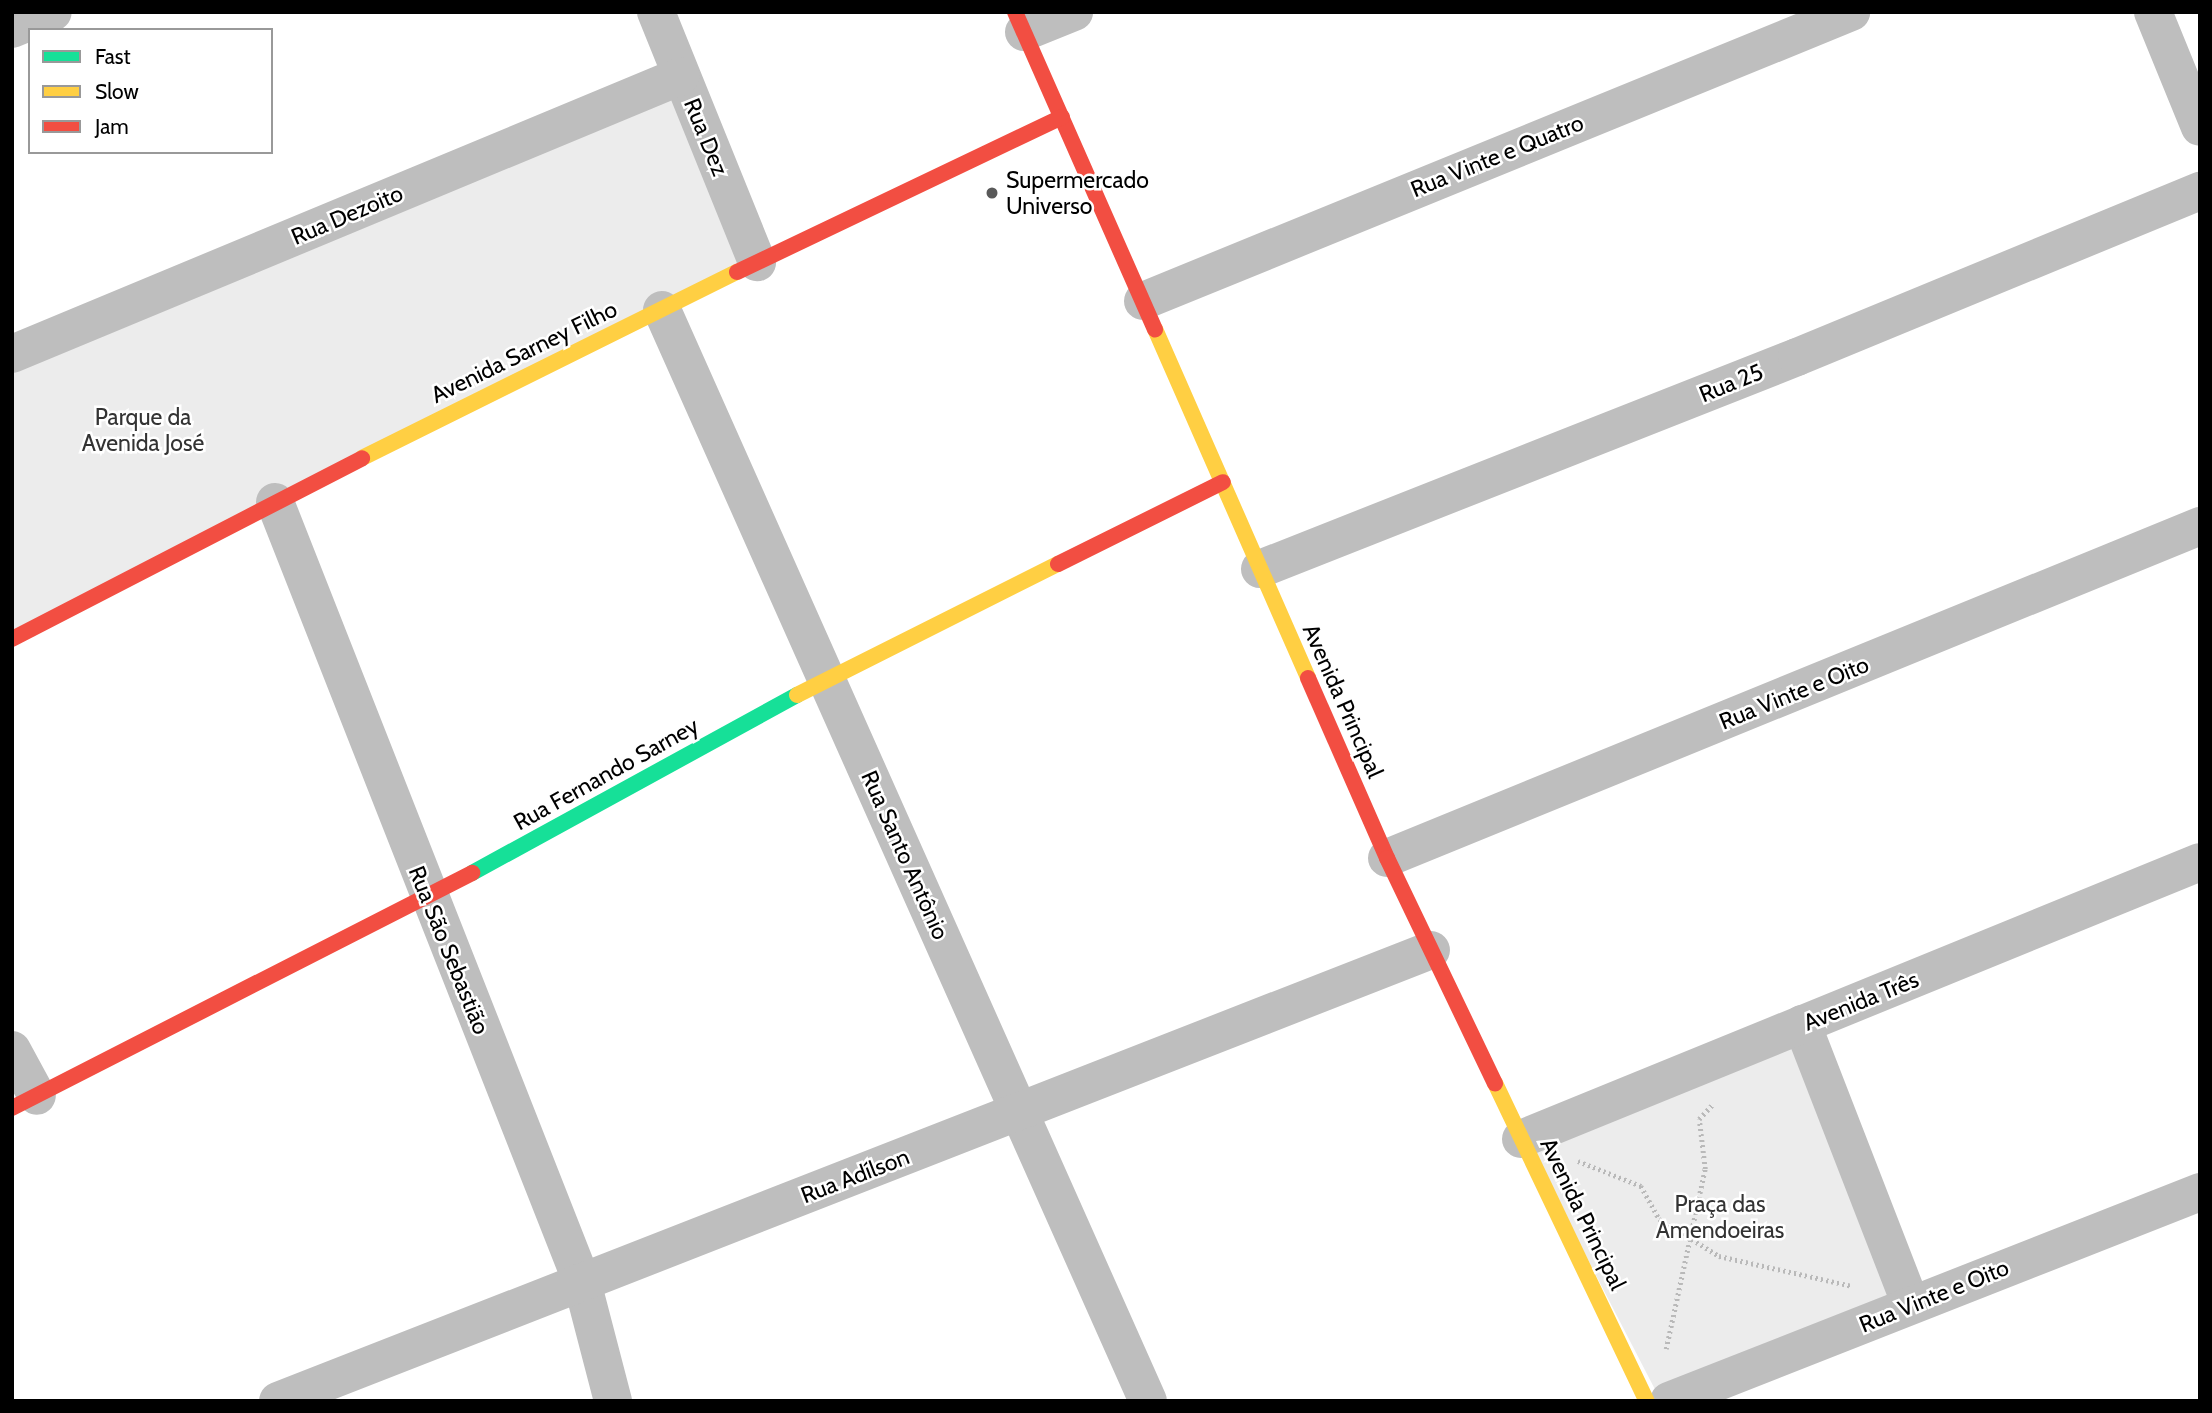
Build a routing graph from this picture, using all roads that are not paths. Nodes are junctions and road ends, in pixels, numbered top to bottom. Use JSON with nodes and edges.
{"nodes":[{"id":1,"x":53,"y":12,"type":"edge"},
{"id":2,"x":656,"y":12,"type":"edge"},
{"id":3,"x":1074,"y":12,"type":"edge"},
{"id":4,"x":1851,"y":12,"type":"edge"},
{"id":5,"x":2153,"y":12,"type":"edge"},
{"id":6,"x":1020,"y":22,"type":"edge"},
{"id":7,"x":12,"y":29,"type":"edge"},
{"id":8,"x":681,"y":76,"type":"junction"},
{"id":9,"x":1062,"y":117,"type":"junction"},
{"id":10,"x":2200,"y":127,"type":"edge"},
{"id":11,"x":2200,"y":191,"type":"edge"},
{"id":12,"x":757,"y":262,"type":"junction"},
{"id":13,"x":1143,"y":302,"type":"junction"},
{"id":14,"x":662,"y":310,"type":"junction"},
{"id":15,"x":12,"y":354,"type":"edge"},
{"id":16,"x":1223,"y":482,"type":"junction"},
{"id":17,"x":275,"y":502,"type":"junction"},
{"id":18,"x":2200,"y":526,"type":"edge"},
{"id":19,"x":1260,"y":569,"type":"junction"},
{"id":20,"x":12,"y":639,"type":"edge"},
{"id":21,"x":826,"y":679,"type":"junction"},
{"id":22,"x":1387,"y":858,"type":"junction"},
{"id":23,"x":2200,"y":862,"type":"edge"},
{"id":24,"x":427,"y":897,"type":"junction"},
{"id":25,"x":1431,"y":950,"type":"junction"},
{"id":26,"x":1802,"y":1024,"type":"junction"},
{"id":27,"x":12,"y":1050,"type":"edge"},
{"id":28,"x":25,"y":1102,"type":"edge"},
{"id":29,"x":1018,"y":1112,"type":"junction"},
{"id":30,"x":1521,"y":1139,"type":"junction"},
{"id":31,"x":2200,"y":1192,"type":"edge"},
{"id":32,"x":582,"y":1282,"type":"junction"},
{"id":33,"x":1911,"y":1306,"type":"junction"},
{"id":34,"x":278,"y":1401,"type":"edge"},
{"id":35,"x":613,"y":1401,"type":"edge"},
{"id":36,"x":1148,"y":1401,"type":"edge"},
{"id":37,"x":1647,"y":1401,"type":"edge"},
{"id":38,"x":1669,"y":1401,"type":"edge"}],
"edges":[{"from":1,"to":7,"type":"street"},
{"from":2,"to":8,"type":"street","name":"Rua Dez"},
{"from":3,"to":6,"type":"street"},
{"from":4,"to":13,"type":"street","name":"Rua Vinte e Quatro"},
{"from":5,"to":10,"type":"street"},
{"from":6,"to":9,"type":"street","name":"Avenida Principal"},
{"from":8,"to":12,"type":"street","name":"Rua Dez"},
{"from":8,"to":15,"type":"street","name":"Rua Dezoito"},
{"from":9,"to":12,"type":"street","name":"Avenida Sarney Filho"},
{"from":9,"to":13,"type":"street","name":"Avenida Principal"},
{"from":11,"to":19,"type":"street","name":"Rua 25"},
{"from":12,"to":14,"type":"street","name":"Avenida Sarney Filho"},
{"from":13,"to":16,"type":"street","name":"Avenida Principal"},
{"from":14,"to":17,"type":"street","name":"Avenida Sarney Filho"},
{"from":14,"to":21,"type":"street","name":"Rua Santo Antônio"},
{"from":16,"to":19,"type":"street","name":"Avenida Principal"},
{"from":16,"to":21,"type":"street","name":"Rua Fernando Sarney"},
{"from":17,"to":20,"type":"street","name":"Avenida Sarney Filho"},
{"from":17,"to":24,"type":"street","name":"Rua São Sebastião"},
{"from":18,"to":22,"type":"street","name":"Rua Vinte e Oito"},
{"from":19,"to":22,"type":"street","name":"Avenida Principal"},
{"from":21,"to":24,"type":"street","name":"Rua Fernando Sarney"},
{"from":21,"to":29,"type":"street","name":"Rua Santo Antônio"},
{"from":22,"to":25,"type":"street","name":"Avenida Principal"},
{"from":23,"to":26,"type":"street","name":"Avenida Três"},
{"from":24,"to":28,"type":"street","name":"Rua Fernando Sarney"},
{"from":24,"to":32,"type":"street","name":"Rua São Sebastião"},
{"from":25,"to":29,"type":"street","name":"Rua Adílson"},
{"from":25,"to":30,"type":"street","name":"Avenida Principal"},
{"from":26,"to":30,"type":"street","name":"Avenida Três"},
{"from":26,"to":33,"type":"street"},
{"from":27,"to":28,"type":"street"},
{"from":29,"to":32,"type":"street","name":"Rua Adílson"},
{"from":29,"to":36,"type":"street","name":"Rua Santo Antônio"},
{"from":30,"to":37,"type":"street","name":"Avenida Principal"},
{"from":31,"to":33,"type":"street","name":"Rua Vinte e Oito"},
{"from":32,"to":34,"type":"street","name":"Rua Adílson"},
{"from":32,"to":35,"type":"street","name":"Rua São Sebastião"},
{"from":33,"to":38,"type":"street","name":"Rua Vinte e Oito"}]}
